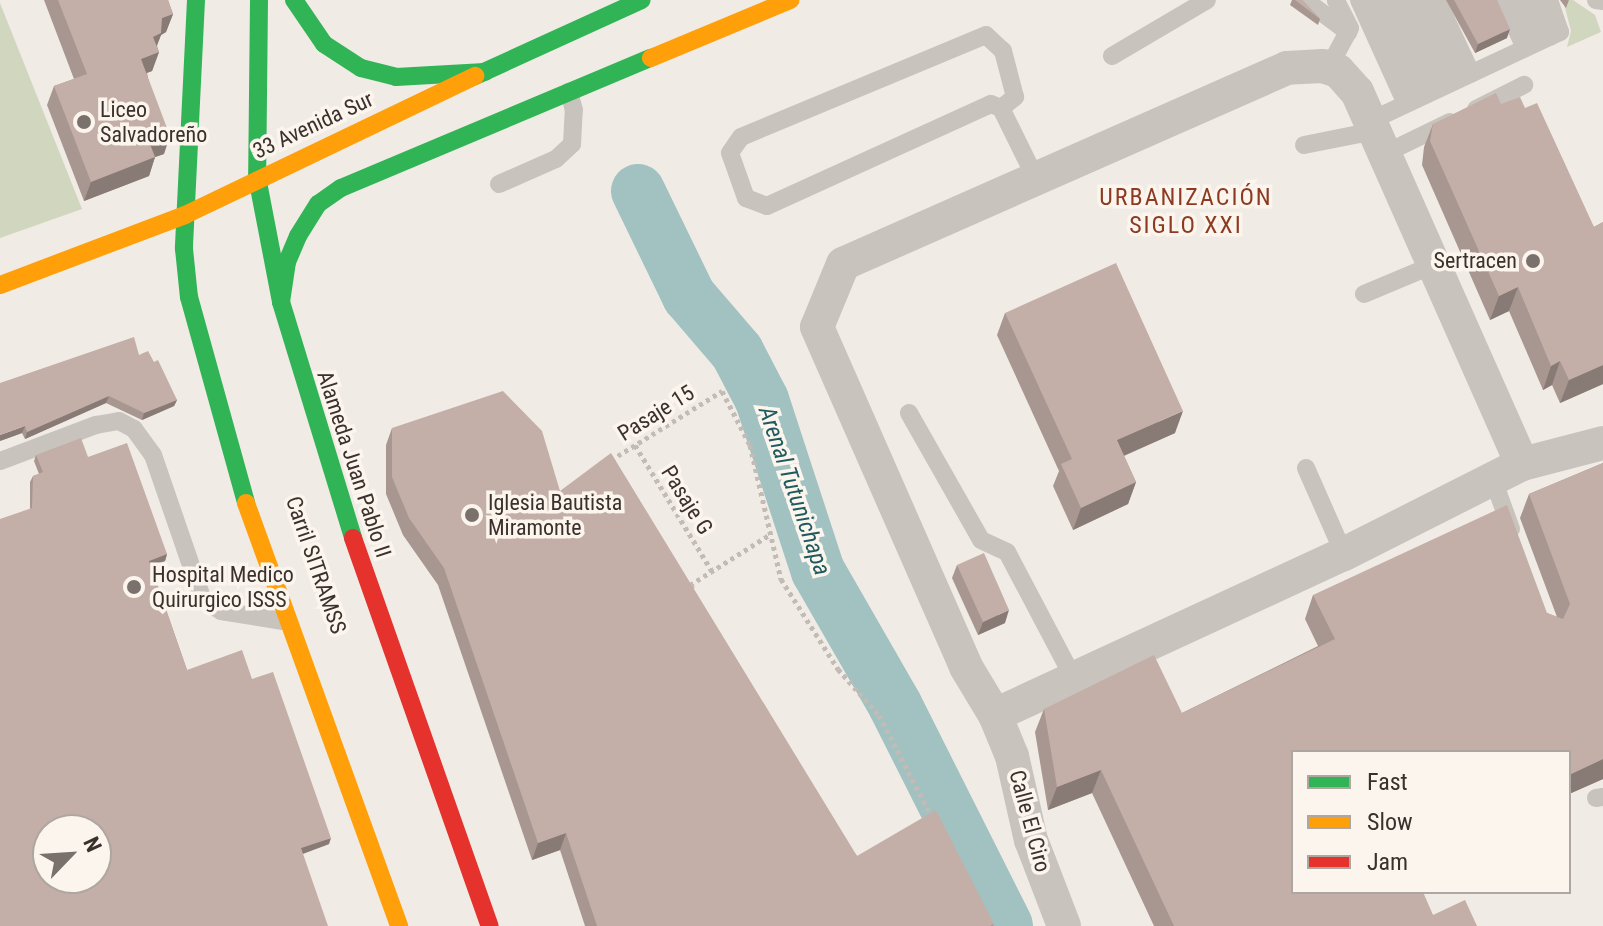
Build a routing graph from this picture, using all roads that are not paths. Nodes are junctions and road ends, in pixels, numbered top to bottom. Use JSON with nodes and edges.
{"nodes":[{"id":1,"x":196,"y":0,"type":"edge"},
{"id":2,"x":259,"y":0,"type":"edge"},
{"id":3,"x":294,"y":0,"type":"edge"},
{"id":4,"x":592,"y":0,"type":"edge"},
{"id":5,"x":790,"y":0,"type":"edge"},
{"id":6,"x":1207,"y":0,"type":"edge"},
{"id":7,"x":1305,"y":0,"type":"edge"},
{"id":8,"x":1336,"y":0,"type":"edge"},
{"id":9,"x":1359,"y":0,"type":"edge"},
{"id":10,"x":1375,"y":0,"type":"edge"},
{"id":11,"x":1389,"y":0,"type":"edge"},
{"id":12,"x":1407,"y":0,"type":"edge"},
{"id":13,"x":1423,"y":0,"type":"edge"},
{"id":14,"x":1437,"y":0,"type":"edge"},
{"id":15,"x":1503,"y":0,"type":"edge"},
{"id":16,"x":1518,"y":0,"type":"edge"},
{"id":17,"x":1534,"y":0,"type":"edge"},
{"id":18,"x":1549,"y":0,"type":"edge"},
{"id":19,"x":1596,"y":0,"type":"edge"},
{"id":20,"x":1603,"y":1,"type":"edge"},
{"id":21,"x":637,"y":2,"type":"edge"},
{"id":22,"x":598,"y":20,"type":"junction"},
{"id":23,"x":1348,"y":32,"type":"junction"},
{"id":24,"x":1538,"y":42,"type":"junction"},
{"id":25,"x":1112,"y":56,"type":"dead end"},
{"id":26,"x":1329,"y":67,"type":"junction"},
{"id":27,"x":485,"y":72,"type":"junction"},
{"id":28,"x":1524,"y":85,"type":"dead end"},
{"id":29,"x":1438,"y":89,"type":"junction"},
{"id":30,"x":568,"y":90,"type":"junction"},
{"id":31,"x":1001,"y":108,"type":"junction"},
{"id":32,"x":1376,"y":135,"type":"junction"},
{"id":33,"x":1304,"y":145,"type":"dead end"},
{"id":34,"x":257,"y":177,"type":"junction"},
{"id":35,"x":1036,"y":179,"type":"junction"},
{"id":36,"x":499,"y":184,"type":"dead end"},
{"id":37,"x":185,"y":215,"type":"junction"},
{"id":38,"x":263,"y":219,"type":"junction"},
{"id":39,"x":1433,"y":265,"type":"junction"},
{"id":40,"x":0,"y":285,"type":"edge"},
{"id":41,"x":1364,"y":294,"type":"dead end"},
{"id":42,"x":281,"y":302,"type":"junction"},
{"id":43,"x":285,"y":383,"type":"dead end"},
{"id":44,"x":909,"y":413,"type":"dead end"},
{"id":45,"x":1603,"y":443,"type":"edge"},
{"id":46,"x":0,"y":461,"type":"edge"},
{"id":47,"x":255,"y":461,"type":"dead end"},
{"id":48,"x":1306,"y":468,"type":"dead end"},
{"id":49,"x":1508,"y":472,"type":"junction"},
{"id":50,"x":313,"y":478,"type":"dead end"},
{"id":51,"x":1519,"y":549,"type":"edge"},
{"id":52,"x":1344,"y":554,"type":"junction"},
{"id":53,"x":295,"y":578,"type":"dead end"},
{"id":54,"x":285,"y":622,"type":"junction"},
{"id":55,"x":1074,"y":679,"type":"junction"},
{"id":56,"x":386,"y":693,"type":"dead end"},
{"id":57,"x":995,"y":715,"type":"junction"},
{"id":58,"x":431,"y":820,"type":"dead end"},
{"id":59,"x":399,"y":926,"type":"edge"},
{"id":60,"x":418,"y":926,"type":"edge"},
{"id":61,"x":471,"y":926,"type":"edge"},
{"id":62,"x":490,"y":926,"type":"edge"},
{"id":63,"x":1064,"y":926,"type":"edge"}],
"edges":[{"from":1,"to":37,"type":"main road"},
{"from":2,"to":34,"type":"main road","name":"Alameda Juan Pablo II"},
{"from":3,"to":27,"type":"main road"},
{"from":4,"to":22,"type":"lane"},
{"from":5,"to":30,"type":"main road"},
{"from":6,"to":25,"type":"lane"},
{"from":7,"to":23,"type":"lane"},
{"from":8,"to":23,"type":"lane"},
{"from":9,"to":29,"type":"lane"},
{"from":10,"to":29,"type":"lane"},
{"from":11,"to":29,"type":"lane"},
{"from":12,"to":29,"type":"lane"},
{"from":13,"to":29,"type":"lane"},
{"from":14,"to":29,"type":"lane"},
{"from":15,"to":24,"type":"lane"},
{"from":16,"to":24,"type":"lane"},
{"from":17,"to":24,"type":"lane"},
{"from":18,"to":24,"type":"lane"},
{"from":19,"to":20,"type":"lane"},
{"from":21,"to":22,"type":"main road","name":"33 Avenida Sur"},
{"from":22,"to":27,"type":"main road","name":"33 Avenida Sur"},
{"from":23,"to":26,"type":"lane"},
{"from":24,"to":29,"type":"lane"},
{"from":26,"to":32,"type":"street"},
{"from":26,"to":35,"type":"street","name":"Calle El Ciro"},
{"from":27,"to":34,"type":"main road","name":"33 Avenida Sur"},
{"from":28,"to":32,"type":"lane"},
{"from":29,"to":32,"type":"lane"},
{"from":30,"to":36,"type":"lane"},
{"from":30,"to":42,"type":"main road"},
{"from":31,"to":31,"type":"lane"},
{"from":31,"to":35,"type":"lane"},
{"from":32,"to":33,"type":"lane"},
{"from":32,"to":39,"type":"street"},
{"from":34,"to":37,"type":"main road","name":"33 Avenida Sur"},
{"from":34,"to":38,"type":"main road","name":"Alameda Juan Pablo II"},
{"from":35,"to":57,"type":"street","name":"Calle El Ciro"},
{"from":37,"to":40,"type":"main road","name":"33 Avenida Sur"},
{"from":37,"to":47,"type":"main road"},
{"from":37,"to":54,"type":"main road"},
{"from":38,"to":42,"type":"main road","name":"Alameda Juan Pablo II"},
{"from":38,"to":43,"type":"main road"},
{"from":39,"to":41,"type":"lane"},
{"from":39,"to":49,"type":"street"},
{"from":42,"to":62,"type":"main road","name":"Alameda Juan Pablo II"},
{"from":44,"to":55,"type":"lane"},
{"from":45,"to":49,"type":"street"},
{"from":46,"to":54,"type":"lane"},
{"from":48,"to":52,"type":"lane"},
{"from":49,"to":51,"type":"lane"},
{"from":49,"to":52,"type":"street"},
{"from":50,"to":56,"type":"main road","name":"Carril SITRAMSS"},
{"from":52,"to":55,"type":"street"},
{"from":53,"to":60,"type":"main road","name":"Carril SITRAMSS"},
{"from":54,"to":59,"type":"main road"},
{"from":55,"to":57,"type":"street"},
{"from":57,"to":63,"type":"street","name":"Calle El Ciro"},
{"from":58,"to":61,"type":"main road"}]}
